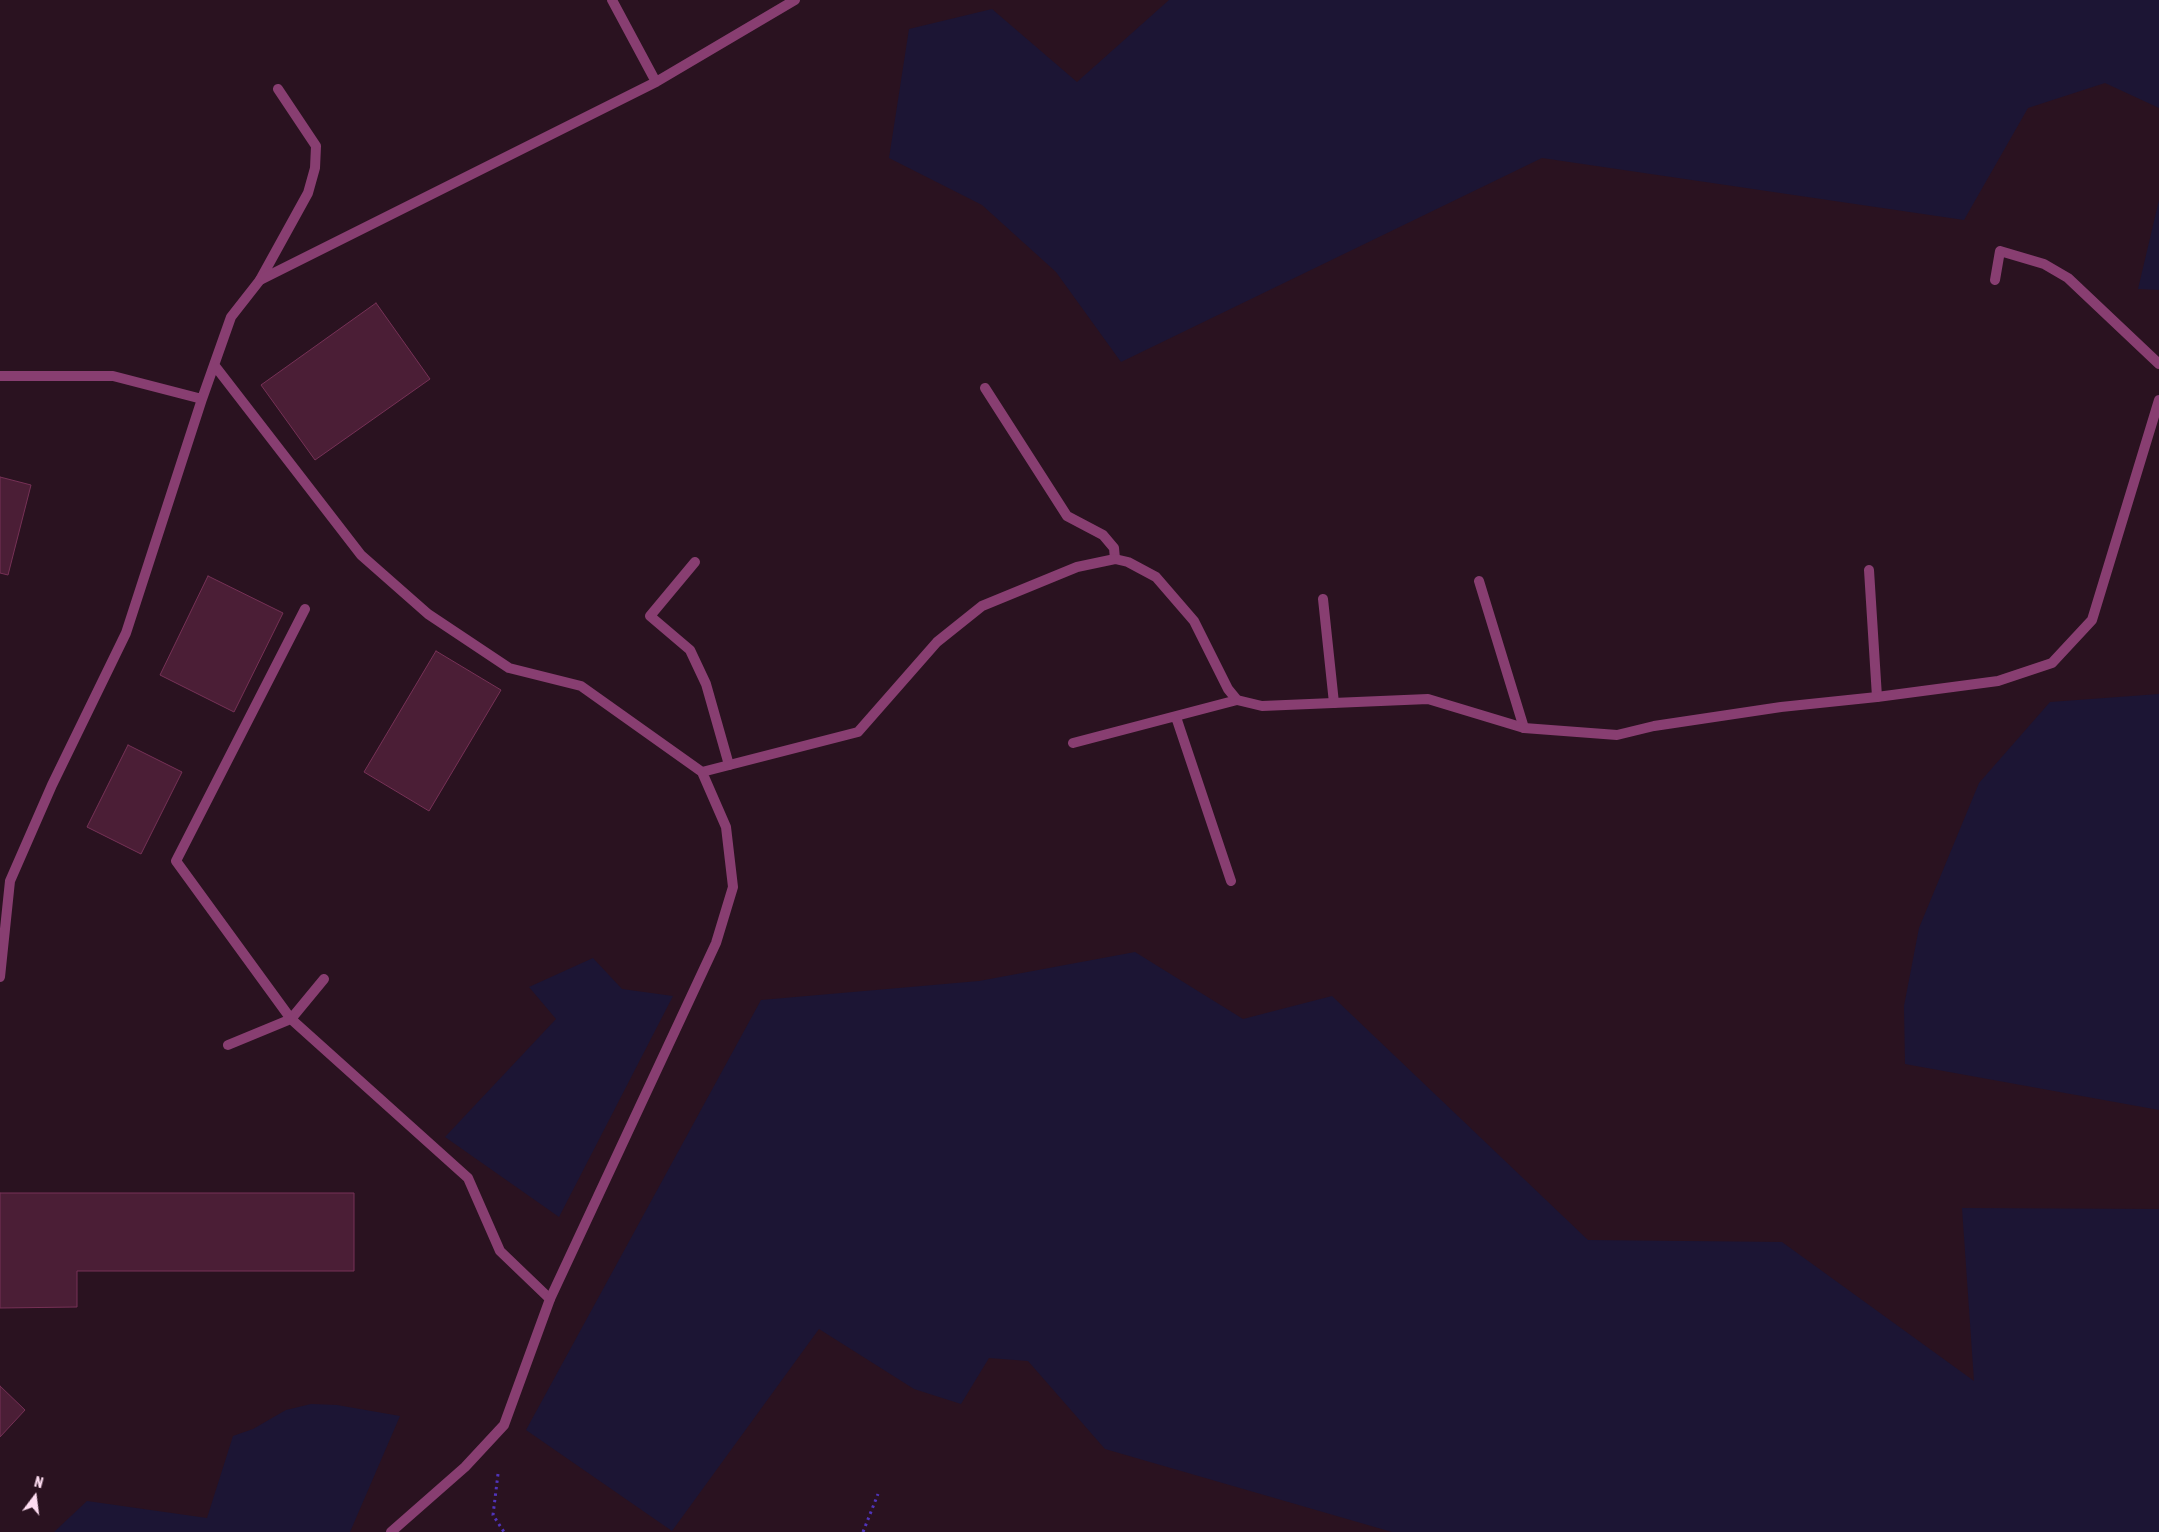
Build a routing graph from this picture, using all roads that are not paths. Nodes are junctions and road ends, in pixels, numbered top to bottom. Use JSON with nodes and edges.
{"nodes":[{"id":1,"x":612,"y":0,"type":"edge"},
{"id":2,"x":795,"y":0,"type":"edge"},
{"id":3,"x":656,"y":82,"type":"junction"},
{"id":4,"x":278,"y":89,"type":"dead end"},
{"id":5,"x":260,"y":280,"type":"junction"},
{"id":6,"x":1996,"y":280,"type":"dead end"},
{"id":7,"x":2159,"y":364,"type":"edge"},
{"id":8,"x":214,"y":366,"type":"junction"},
{"id":9,"x":0,"y":376,"type":"edge"},
{"id":10,"x":985,"y":388,"type":"dead end"},
{"id":11,"x":202,"y":399,"type":"junction"},
{"id":12,"x":2159,"y":400,"type":"edge"},
{"id":13,"x":1115,"y":559,"type":"junction"},
{"id":14,"x":695,"y":562,"type":"dead end"},
{"id":15,"x":1869,"y":570,"type":"dead end"},
{"id":16,"x":1478,"y":582,"type":"dead end"},
{"id":17,"x":1323,"y":599,"type":"dead end"},
{"id":18,"x":305,"y":609,"type":"dead end"},
{"id":19,"x":1877,"y":697,"type":"junction"},
{"id":20,"x":1238,"y":700,"type":"junction"},
{"id":21,"x":1334,"y":703,"type":"junction"},
{"id":22,"x":1176,"y":717,"type":"junction"},
{"id":23,"x":1524,"y":728,"type":"junction"},
{"id":24,"x":1073,"y":744,"type":"dead end"},
{"id":25,"x":729,"y":765,"type":"junction"},
{"id":26,"x":702,"y":772,"type":"junction"},
{"id":27,"x":1231,"y":881,"type":"dead end"},
{"id":28,"x":0,"y":977,"type":"edge"},
{"id":29,"x":324,"y":979,"type":"dead end"},
{"id":30,"x":291,"y":1019,"type":"junction"},
{"id":31,"x":228,"y":1045,"type":"dead end"},
{"id":32,"x":550,"y":1299,"type":"junction"},
{"id":33,"x":391,"y":1532,"type":"edge"}],
"edges":[{"from":1,"to":3,"type":"street"},
{"from":2,"to":3,"type":"street"},
{"from":3,"to":5,"type":"street"},
{"from":4,"to":5,"type":"street"},
{"from":5,"to":8,"type":"street"},
{"from":6,"to":7,"type":"street"},
{"from":8,"to":11,"type":"street"},
{"from":8,"to":26,"type":"street"},
{"from":9,"to":11,"type":"street"},
{"from":10,"to":13,"type":"street"},
{"from":11,"to":28,"type":"street"},
{"from":12,"to":19,"type":"street"},
{"from":13,"to":20,"type":"street"},
{"from":13,"to":25,"type":"street"},
{"from":14,"to":25,"type":"street"},
{"from":15,"to":19,"type":"street"},
{"from":16,"to":23,"type":"street"},
{"from":17,"to":21,"type":"street"},
{"from":18,"to":30,"type":"street"},
{"from":19,"to":23,"type":"street"},
{"from":20,"to":21,"type":"street"},
{"from":20,"to":22,"type":"street"},
{"from":21,"to":23,"type":"street"},
{"from":22,"to":24,"type":"street"},
{"from":22,"to":27,"type":"street"},
{"from":25,"to":26,"type":"street"},
{"from":26,"to":32,"type":"street"},
{"from":29,"to":30,"type":"street"},
{"from":30,"to":31,"type":"street"},
{"from":30,"to":32,"type":"street"},
{"from":32,"to":33,"type":"street"}]}
